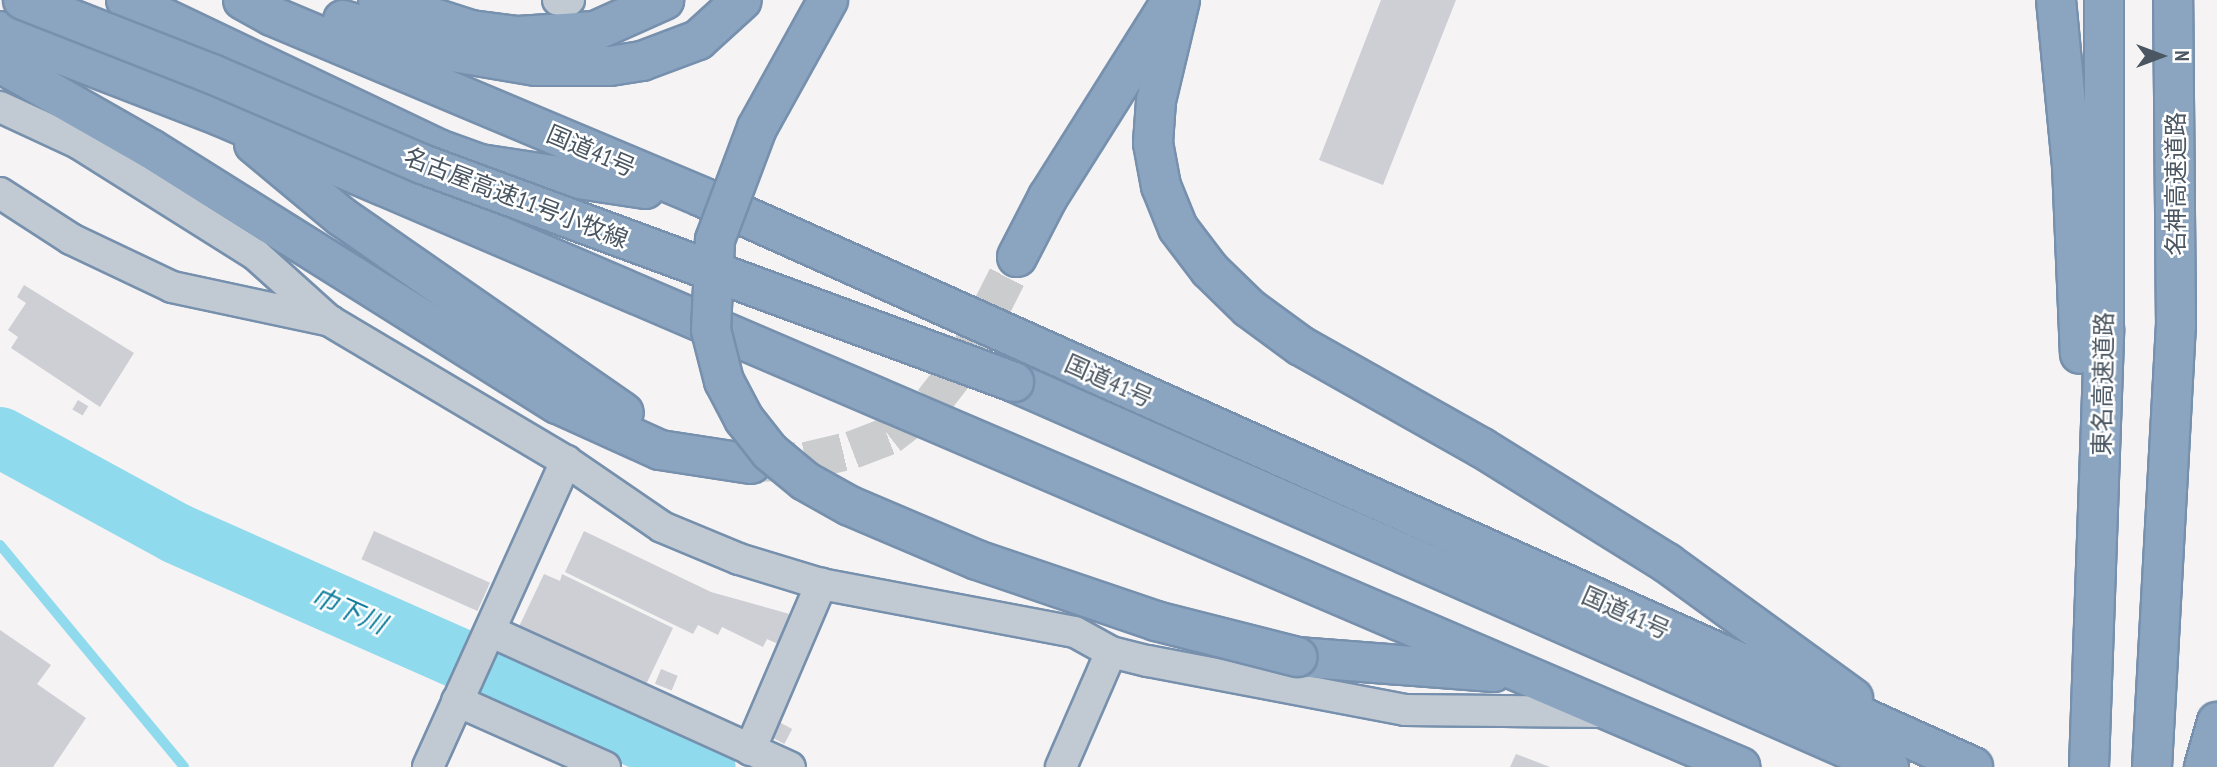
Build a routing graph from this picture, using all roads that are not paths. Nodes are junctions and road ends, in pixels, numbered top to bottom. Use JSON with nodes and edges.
{"nodes":[{"id":1,"x":23,"y":0,"type":"edge"},
{"id":2,"x":126,"y":0,"type":"edge"},
{"id":3,"x":378,"y":0,"type":"edge"},
{"id":4,"x":558,"y":0,"type":"edge"},
{"id":5,"x":569,"y":0,"type":"edge"},
{"id":6,"x":664,"y":0,"type":"edge"},
{"id":7,"x":742,"y":0,"type":"edge"},
{"id":8,"x":828,"y":0,"type":"edge"},
{"id":9,"x":1172,"y":0,"type":"edge"},
{"id":10,"x":1180,"y":0,"type":"edge"},
{"id":11,"x":2056,"y":0,"type":"edge"},
{"id":12,"x":2104,"y":0,"type":"edge"},
{"id":13,"x":2173,"y":0,"type":"edge"},
{"id":14,"x":258,"y":8,"type":"edge"},
{"id":15,"x":0,"y":31,"type":"edge"},
{"id":16,"x":0,"y":62,"type":"edge"},
{"id":17,"x":0,"y":107,"type":"edge"},
{"id":18,"x":220,"y":116,"type":"junction"},
{"id":19,"x":0,"y":193,"type":"edge"},
{"id":20,"x":702,"y":197,"type":"junction"},
{"id":21,"x":1017,"y":257,"type":"tunnel mouth"},
{"id":22,"x":330,"y":321,"type":"junction"},
{"id":23,"x":566,"y":461,"type":"junction"},
{"id":24,"x":821,"y":584,"type":"junction"},
{"id":25,"x":492,"y":632,"type":"junction"},
{"id":26,"x":1111,"y":652,"type":"junction"},
{"id":27,"x":1523,"y":675,"type":"junction"},
{"id":28,"x":457,"y":701,"type":"junction"},
{"id":29,"x":1609,"y":712,"type":"junction"},
{"id":30,"x":2217,"y":722,"type":"edge"},
{"id":31,"x":750,"y":750,"type":"junction"},
{"id":32,"x":2090,"y":750,"type":"edge"},
{"id":33,"x":1903,"y":756,"type":"edge"},
{"id":34,"x":1693,"y":757,"type":"edge"},
{"id":35,"x":428,"y":767,"type":"edge"},
{"id":36,"x":605,"y":767,"type":"edge"},
{"id":37,"x":790,"y":767,"type":"edge"},
{"id":38,"x":1061,"y":767,"type":"edge"},
{"id":39,"x":1740,"y":767,"type":"edge"},
{"id":40,"x":1973,"y":767,"type":"edge"},
{"id":41,"x":2152,"y":767,"type":"edge"},
{"id":42,"x":2204,"y":767,"type":"edge"}],
"edges":[{"from":1,"to":33,"type":"highway","name":"名古屋高速11号小牧線","bridge":true},
{"from":2,"to":20,"type":"highway"},
{"from":3,"to":6,"type":"highway"},
{"from":4,"to":5,"type":"street"},
{"from":7,"to":14,"type":"highway"},
{"from":8,"to":27,"type":"highway","bridge":true},
{"from":9,"to":21,"type":"highway"},
{"from":10,"to":33,"type":"highway"},
{"from":11,"to":32,"type":"highway"},
{"from":12,"to":32,"type":"highway","name":"東名高速道路"},
{"from":13,"to":41,"type":"highway","name":"名神高速道路"},
{"from":14,"to":20,"type":"highway","name":"国道41号"},
{"from":15,"to":18,"type":"highway"},
{"from":16,"to":18,"type":"highway"},
{"from":17,"to":22,"type":"street"},
{"from":18,"to":27,"type":"highway"},
{"from":19,"to":22,"type":"street"},
{"from":20,"to":33,"type":"highway","name":"国道41号"},
{"from":22,"to":23,"type":"street"},
{"from":23,"to":24,"type":"street"},
{"from":23,"to":25,"type":"street"},
{"from":24,"to":26,"type":"street"},
{"from":24,"to":31,"type":"street"},
{"from":25,"to":28,"type":"street"},
{"from":25,"to":31,"type":"street"},
{"from":26,"to":29,"type":"street"},
{"from":26,"to":38,"type":"street"},
{"from":27,"to":29,"type":"highway"},
{"from":28,"to":35,"type":"street"},
{"from":28,"to":36,"type":"street"},
{"from":29,"to":34,"type":"highway"},
{"from":30,"to":42,"type":"highway"},
{"from":31,"to":37,"type":"street"},
{"from":33,"to":40,"type":"highway","name":"国道41号"},
{"from":34,"to":39,"type":"highway"}]}
